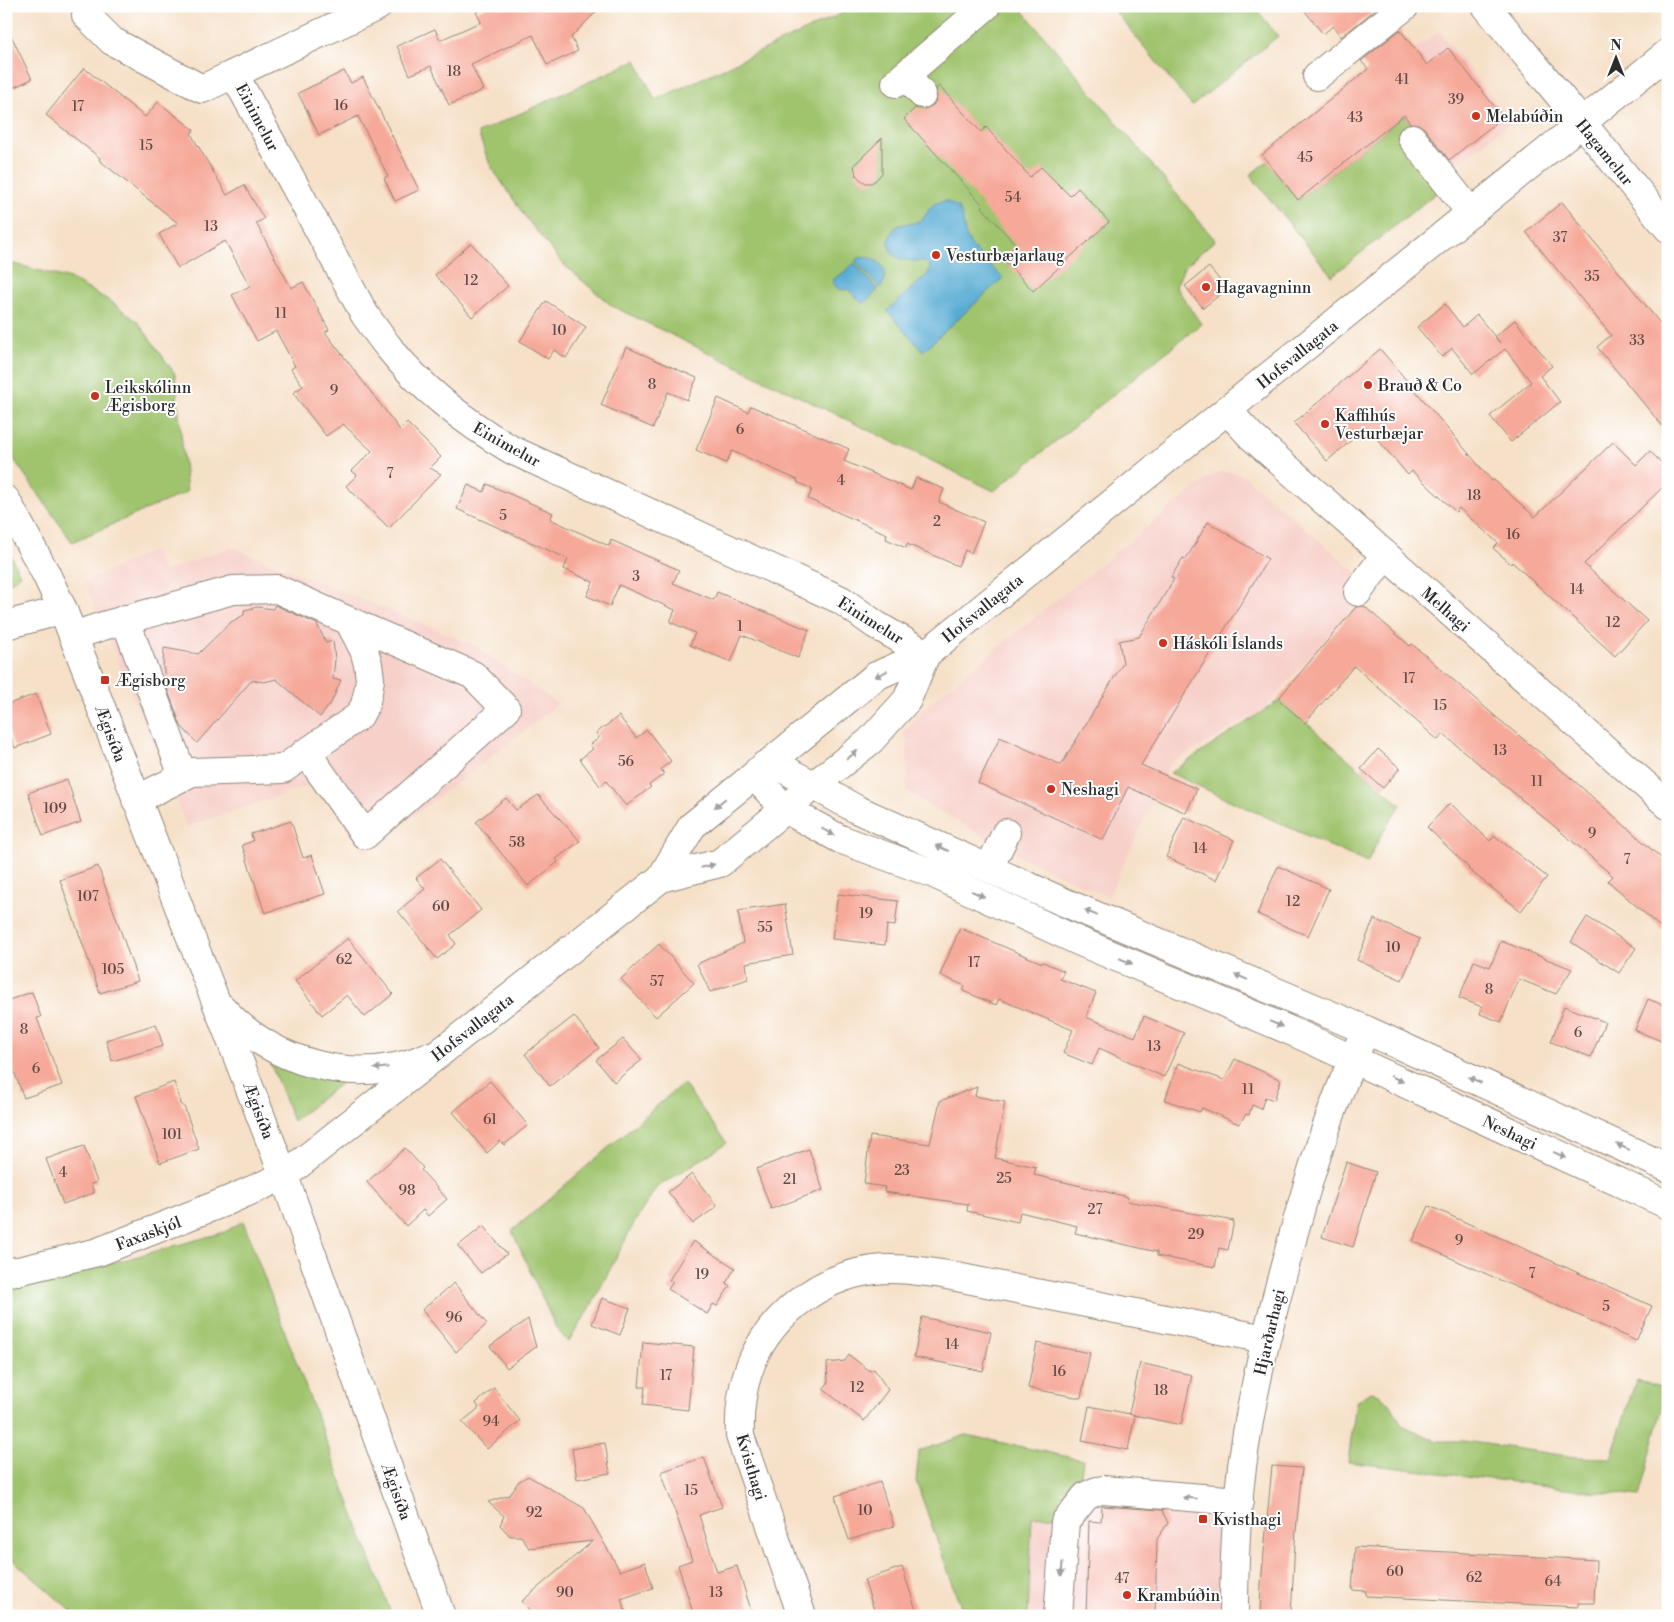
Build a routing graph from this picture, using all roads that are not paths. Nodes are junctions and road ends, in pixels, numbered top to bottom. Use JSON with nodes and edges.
{"nodes":[{"id":1,"x":378,"y":6,"type":"edge"},
{"id":2,"x":986,"y":6,"type":"edge"},
{"id":3,"x":1405,"y":6,"type":"edge"},
{"id":4,"x":1486,"y":6,"type":"edge"},
{"id":5,"x":345,"y":13,"type":"edge"},
{"id":6,"x":86,"y":15,"type":"dead end"},
{"id":7,"x":1668,"y":53,"type":"edge"},
{"id":8,"x":234,"y":74,"type":"junction"},
{"id":9,"x":1317,"y":76,"type":"dead end"},
{"id":10,"x":908,"y":84,"type":"dead end"},
{"id":11,"x":1582,"y":123,"type":"junction"},
{"id":12,"x":1412,"y":138,"type":"dead end"},
{"id":13,"x":1471,"y":213,"type":"junction"},
{"id":14,"x":1668,"y":228,"type":"edge"},
{"id":15,"x":1227,"y":410,"type":"junction"},
{"id":16,"x":6,"y":500,"type":"edge"},
{"id":17,"x":1386,"y":555,"type":"junction"},
{"id":18,"x":1358,"y":592,"type":"dead end"},
{"id":19,"x":63,"y":610,"type":"junction"},
{"id":20,"x":126,"y":620,"type":"junction"},
{"id":21,"x":349,"y":621,"type":"junction"},
{"id":22,"x":6,"y":624,"type":"edge"},
{"id":23,"x":73,"y":636,"type":"junction"},
{"id":24,"x":926,"y":654,"type":"junction"},
{"id":25,"x":306,"y":752,"type":"junction"},
{"id":26,"x":762,"y":768,"type":"junction"},
{"id":27,"x":183,"y":776,"type":"junction"},
{"id":28,"x":814,"y":785,"type":"junction"},
{"id":29,"x":136,"y":800,"type":"junction"},
{"id":30,"x":1668,"y":805,"type":"edge"},
{"id":31,"x":785,"y":809,"type":"junction"},
{"id":32,"x":1006,"y":833,"type":"dead end"},
{"id":33,"x":989,"y":868,"type":"junction"},
{"id":34,"x":661,"y":878,"type":"junction"},
{"id":35,"x":216,"y":1000,"type":"junction"},
{"id":36,"x":1366,"y":1030,"type":"junction"},
{"id":37,"x":444,"y":1050,"type":"junction"},
{"id":38,"x":1353,"y":1058,"type":"junction"},
{"id":39,"x":1668,"y":1168,"type":"edge"},
{"id":40,"x":284,"y":1176,"type":"junction"},
{"id":41,"x":1668,"y":1205,"type":"edge"},
{"id":42,"x":6,"y":1272,"type":"edge"},
{"id":43,"x":1265,"y":1339,"type":"junction"},
{"id":44,"x":1239,"y":1501,"type":"junction"},
{"id":45,"x":442,"y":1616,"type":"edge"},
{"id":46,"x":802,"y":1616,"type":"edge"},
{"id":47,"x":1058,"y":1616,"type":"edge"},
{"id":48,"x":1234,"y":1616,"type":"edge"}],
"edges":[{"from":1,"to":5,"type":"street","name":"Einimelur"},
{"from":2,"to":10,"type":"street"},
{"from":3,"to":9,"type":"street"},
{"from":4,"to":11,"type":"street","name":"Hagamelur"},
{"from":5,"to":8,"type":"street","name":"Einimelur"},
{"from":6,"to":8,"type":"street","name":"Einimelur"},
{"from":7,"to":11,"type":"street","name":"Hofsvallagata"},
{"from":8,"to":24,"type":"street","name":"Einimelur"},
{"from":11,"to":13,"type":"street","name":"Hofsvallagata"},
{"from":11,"to":14,"type":"street","name":"Hagamelur"},
{"from":12,"to":13,"type":"street"},
{"from":13,"to":15,"type":"street","name":"Hofsvallagata"},
{"from":15,"to":17,"type":"street","name":"Melhagi"},
{"from":15,"to":24,"type":"street","name":"Hofsvallagata"},
{"from":16,"to":19,"type":"street","name":"Ægisíða"},
{"from":17,"to":18,"type":"street"},
{"from":17,"to":30,"type":"street","name":"Melhagi"},
{"from":19,"to":22,"type":"street"},
{"from":19,"to":23,"type":"street","name":"Ægisíða"},
{"from":20,"to":21,"type":"street"},
{"from":20,"to":23,"type":"street"},
{"from":20,"to":27,"type":"street"},
{"from":21,"to":25,"type":"street"},
{"from":21,"to":25,"type":"street"},
{"from":23,"to":29,"type":"street","name":"Ægisíða"},
{"from":24,"to":26,"type":"street","name":"Hofsvallagata","one_way":true},
{"from":28,"to":24,"type":"street","name":"Hofsvallagata","one_way":true},
{"from":25,"to":27,"type":"street"},
{"from":26,"to":28,"type":"street","name":"Neshagi"},
{"from":26,"to":31,"type":"street","name":"Neshagi"},
{"from":26,"to":34,"type":"street","name":"Hofsvallagata","one_way":true},
{"from":27,"to":29,"type":"street"},
{"from":28,"to":31,"type":"street","name":"Hofsvallagata"},
{"from":33,"to":28,"type":"street","name":"Neshagi","one_way":true},
{"from":29,"to":35,"type":"street","name":"Ægisíða"},
{"from":34,"to":31,"type":"street","name":"Hofsvallagata","one_way":true},
{"from":31,"to":38,"type":"street","name":"Neshagi","one_way":true},
{"from":32,"to":33,"type":"street"},
{"from":36,"to":33,"type":"street","name":"Neshagi","one_way":true},
{"from":34,"to":37,"type":"street","name":"Hofsvallagata"},
{"from":37,"to":35,"type":"street","one_way":true},
{"from":35,"to":40,"type":"street","name":"Ægisíða"},
{"from":36,"to":38,"type":"street"},
{"from":39,"to":36,"type":"street","name":"Neshagi","one_way":true},
{"from":37,"to":40,"type":"street","name":"Hofsvallagata"},
{"from":38,"to":41,"type":"street","name":"Neshagi","one_way":true},
{"from":38,"to":43,"type":"street","name":"Hjarðarhagi"},
{"from":40,"to":42,"type":"street","name":"Faxaskjól"},
{"from":40,"to":45,"type":"street","name":"Ægisíða"},
{"from":43,"to":44,"type":"street","name":"Hjarðarhagi"},
{"from":43,"to":46,"type":"street","name":"Kvisthagi"},
{"from":44,"to":47,"type":"street","one_way":true},
{"from":44,"to":48,"type":"street","name":"Hjarðarhagi"}]}
